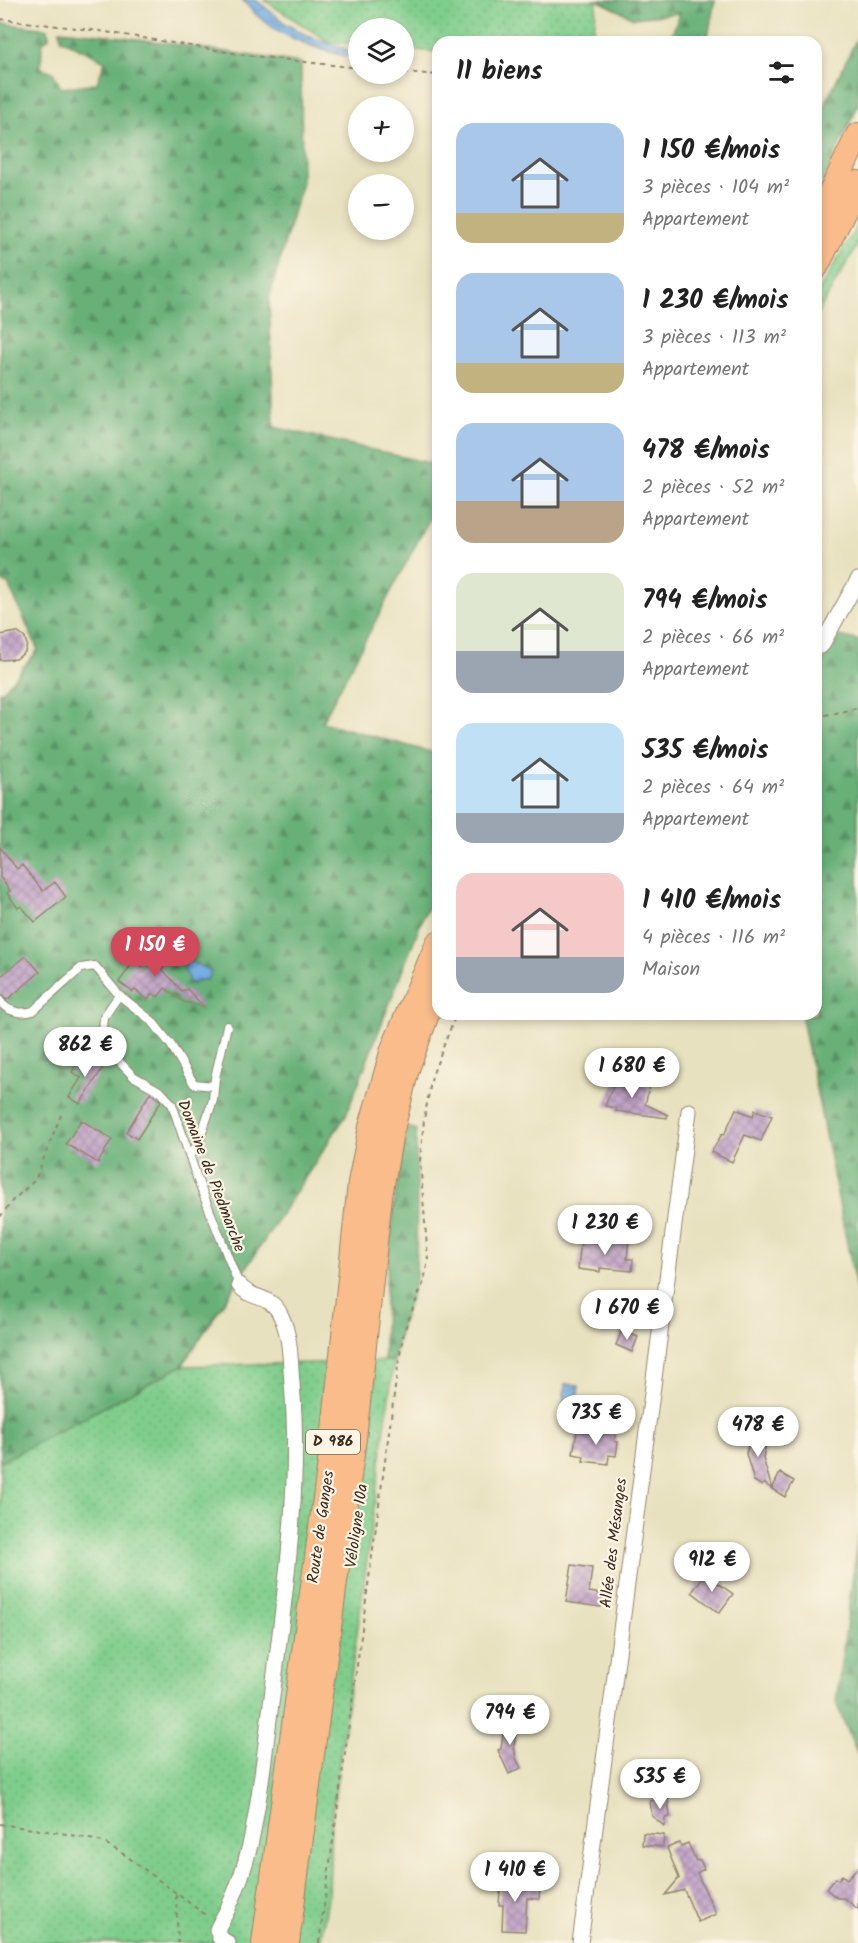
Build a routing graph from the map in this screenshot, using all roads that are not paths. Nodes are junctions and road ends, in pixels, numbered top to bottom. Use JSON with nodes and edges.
{"nodes":[{"id":1,"x":858,"y":135,"type":"edge"},
{"id":2,"x":858,"y":183,"type":"edge"},
{"id":3,"x":822,"y":210,"type":"edge"},
{"id":4,"x":858,"y":211,"type":"edge"},
{"id":5,"x":822,"y":255,"type":"edge"},
{"id":6,"x":822,"y":273,"type":"edge"},
{"id":7,"x":857,"y":584,"type":"edge"},
{"id":8,"x":822,"y":644,"type":"edge"},
{"id":9,"x":432,"y":957,"type":"edge"},
{"id":10,"x":119,"y":995,"type":"junction"},
{"id":11,"x":432,"y":1000,"type":"edge"},
{"id":12,"x":0,"y":1001,"type":"edge"},
{"id":13,"x":227,"y":1026,"type":"dead end"},
{"id":14,"x":214,"y":1086,"type":"junction"},
{"id":15,"x":689,"y":1111,"type":"dead end"},
{"id":16,"x":190,"y":1157,"type":"junction"},
{"id":17,"x":239,"y":1285,"type":"joint"},
{"id":18,"x":228,"y":1943,"type":"edge"},
{"id":19,"x":264,"y":1943,"type":"edge"},
{"id":20,"x":287,"y":1943,"type":"edge"},
{"id":21,"x":580,"y":1943,"type":"edge"}],
"edges":[{"from":1,"to":3,"type":"main road"},
{"from":2,"to":5,"type":"main road"},
{"from":4,"to":6,"type":"main road"},
{"from":7,"to":8,"type":"street"},
{"from":9,"to":19,"type":"main road","name":"Route de Ganges","number":"D 986"},
{"from":10,"to":12,"type":"lane"},
{"from":10,"to":14,"type":"lane","name":"Domaine de Piedmarche"},
{"from":10,"to":16,"type":"lane","name":"Domaine de Piedmarche"},
{"from":11,"to":20,"type":"main road","name":"Route de Ganges","number":"D 986"},
{"from":13,"to":14,"type":"lane"},
{"from":14,"to":16,"type":"lane"},
{"from":15,"to":21,"type":"street","name":"Allée des Mésanges"},
{"from":16,"to":17,"type":"lane","name":"Domaine de Piedmarche"},
{"from":17,"to":18,"type":"street"}]}
